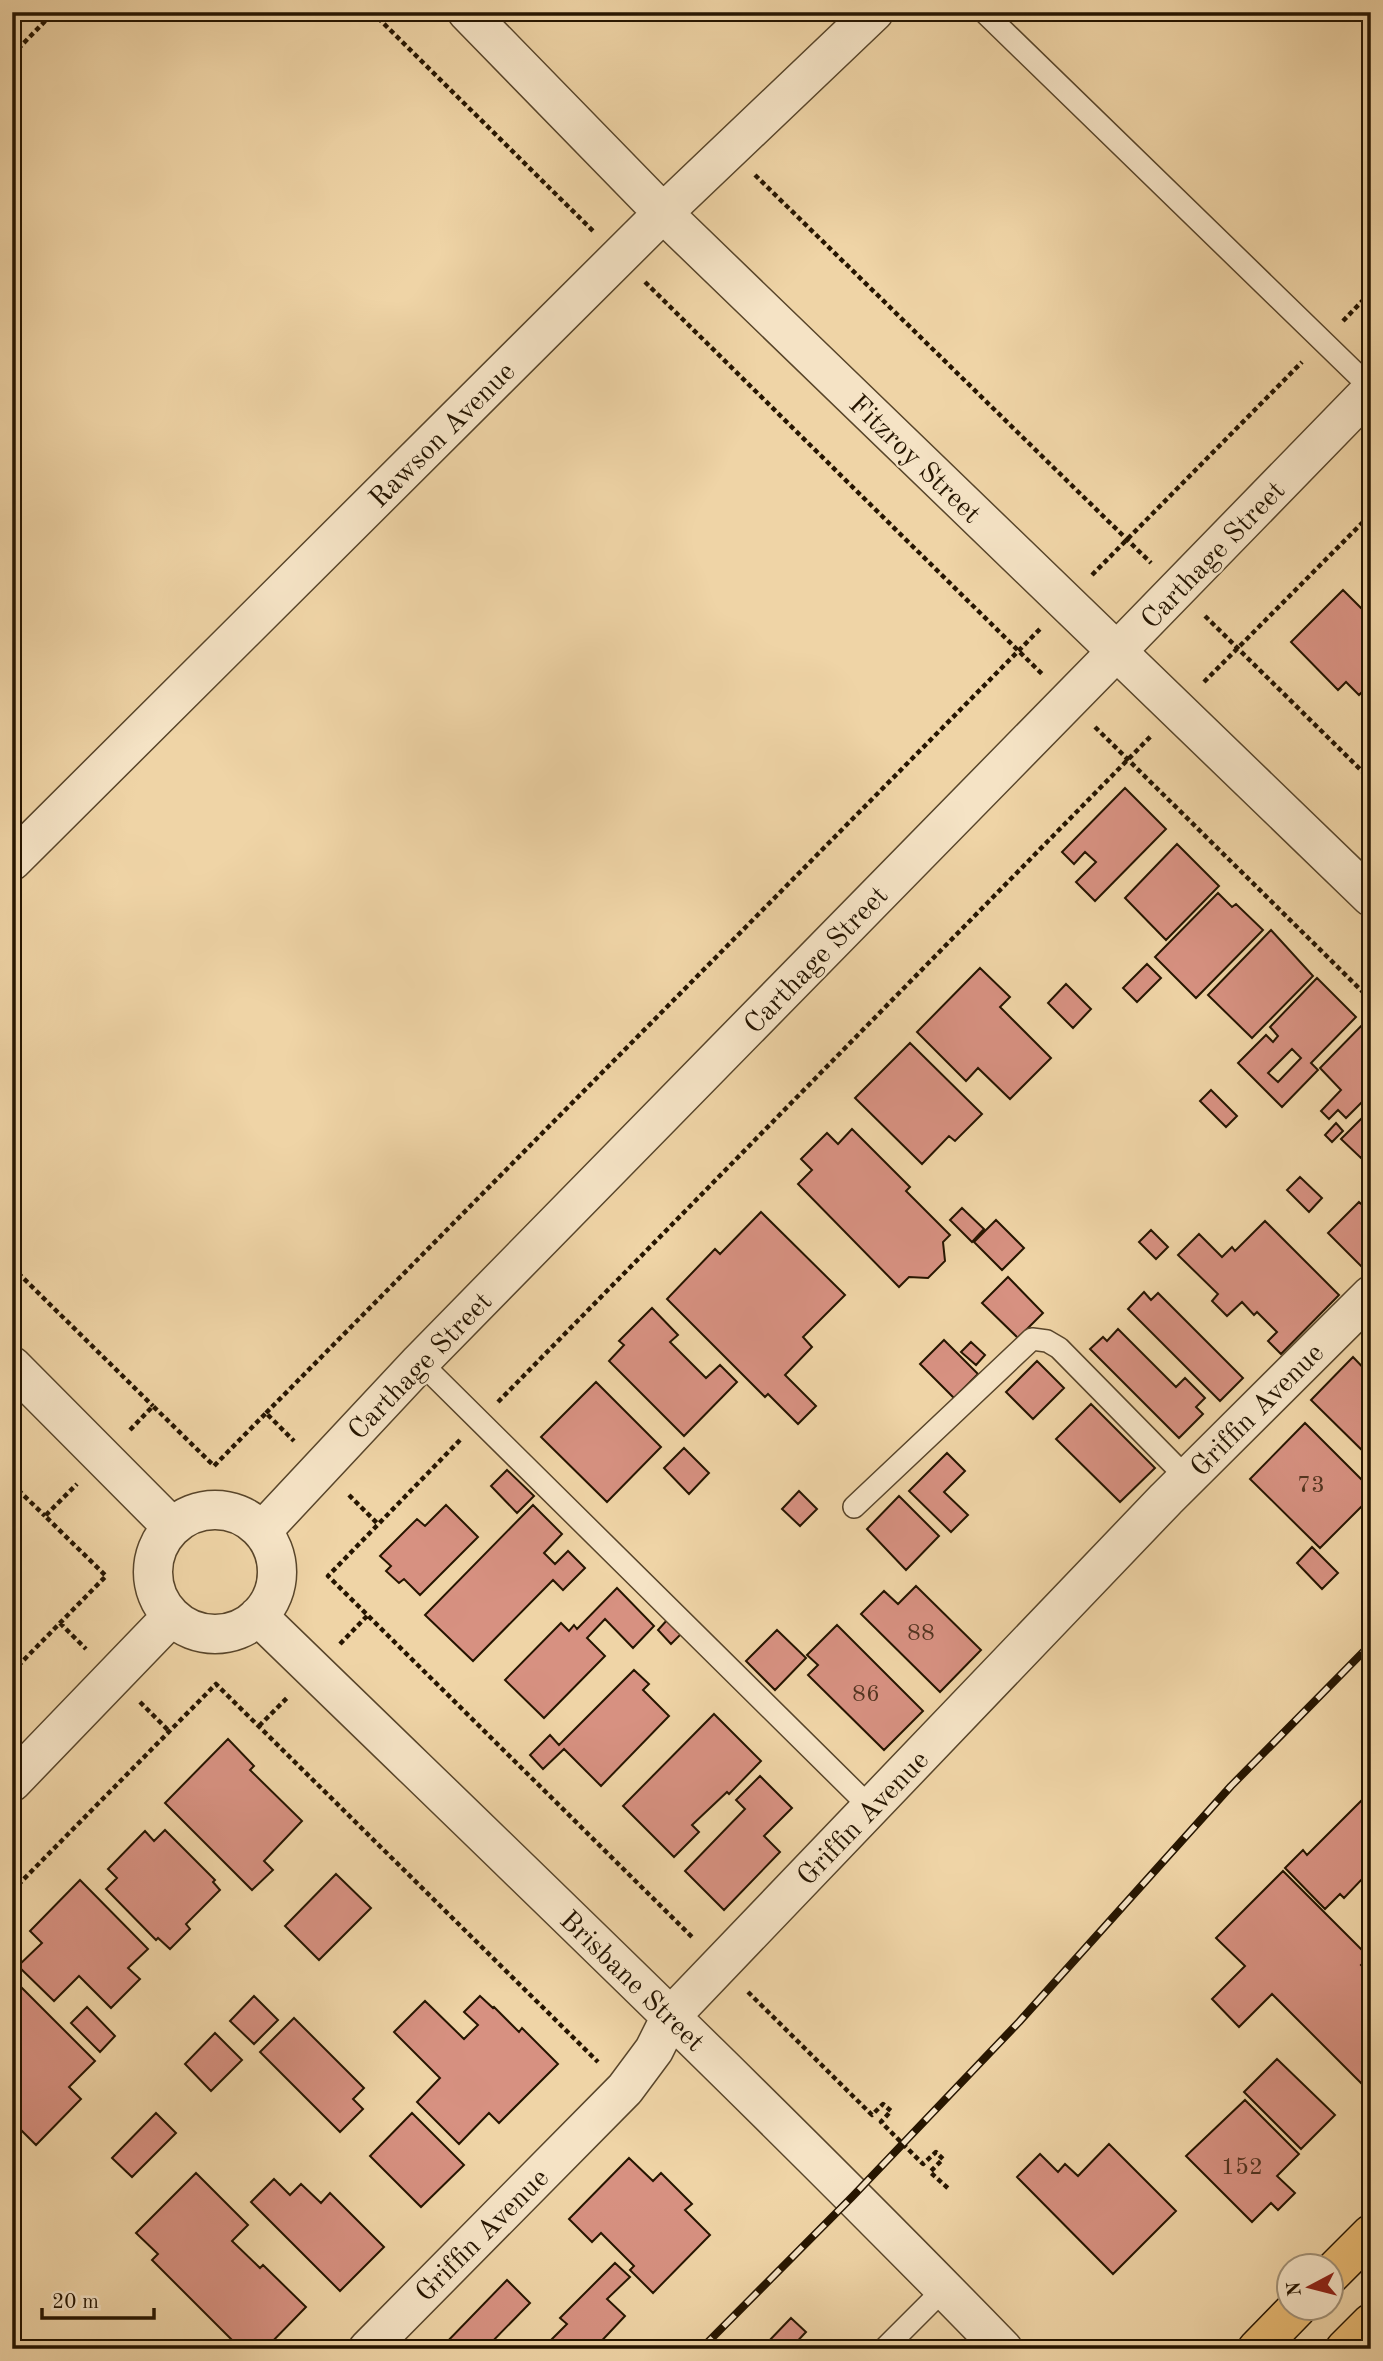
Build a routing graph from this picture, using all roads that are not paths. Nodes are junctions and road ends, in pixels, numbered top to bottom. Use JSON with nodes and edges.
{"nodes":[{"id":1,"x":467,"y":12,"type":"edge"},
{"id":2,"x":873,"y":12,"type":"edge"},
{"id":3,"x":984,"y":12,"type":"edge"},
{"id":4,"x":663,"y":213,"type":"junction"},
{"id":5,"x":1371,"y":389,"type":"edge"},
{"id":6,"x":1117,"y":651,"type":"junction"},
{"id":7,"x":12,"y":861,"type":"edge"},
{"id":8,"x":1371,"y":897,"type":"edge"},
{"id":9,"x":1371,"y":1295,"type":"edge"},
{"id":10,"x":420,"y":1362,"type":"junction"},
{"id":11,"x":12,"y":1366,"type":"edge"},
{"id":12,"x":1187,"y":1478,"type":"junction"},
{"id":13,"x":854,"y":1507,"type":"dead end"},
{"id":14,"x":171,"y":1526,"type":"junction"},
{"id":15,"x":262,"y":1531,"type":"junction"},
{"id":16,"x":258,"y":1616,"type":"junction"},
{"id":17,"x":171,"y":1617,"type":"junction"},
{"id":18,"x":12,"y":1782,"type":"edge"},
{"id":19,"x":871,"y":1808,"type":"junction"},
{"id":20,"x":671,"y":2016,"type":"junction"},
{"id":21,"x":1371,"y":2234,"type":"edge"},
{"id":22,"x":1344,"y":2261,"type":"edge"},
{"id":23,"x":944,"y":2288,"type":"junction"},
{"id":24,"x":1283,"y":2322,"type":"edge"},
{"id":25,"x":1371,"y":2323,"type":"edge"},
{"id":26,"x":368,"y":2349,"type":"edge"},
{"id":27,"x":884,"y":2349,"type":"edge"},
{"id":28,"x":1003,"y":2349,"type":"edge"},
{"id":29,"x":1257,"y":2349,"type":"edge"},
{"id":30,"x":1345,"y":2349,"type":"edge"}],
"edges":[{"from":1,"to":4,"type":"street","name":"Fitzroy Street"},
{"from":2,"to":4,"type":"street","name":"Rawson Avenue"},
{"from":3,"to":5,"type":"lane"},
{"from":4,"to":6,"type":"street","name":"Fitzroy Street"},
{"from":4,"to":7,"type":"street","name":"Rawson Avenue"},
{"from":5,"to":6,"type":"street","name":"Carthage Street"},
{"from":6,"to":8,"type":"street","name":"Fitzroy Street"},
{"from":6,"to":10,"type":"street","name":"Carthage Street"},
{"from":9,"to":12,"type":"street","name":"Griffin Avenue"},
{"from":10,"to":15,"type":"street","name":"Carthage Street"},
{"from":10,"to":19,"type":"lane"},
{"from":11,"to":14,"type":"street"},
{"from":12,"to":13,"type":"lane"},
{"from":12,"to":19,"type":"street","name":"Griffin Avenue"},
{"from":14,"to":15,"type":"street"},
{"from":14,"to":17,"type":"street"},
{"from":15,"to":16,"type":"street"},
{"from":16,"to":17,"type":"street"},
{"from":16,"to":20,"type":"street","name":"Brisbane Street"},
{"from":17,"to":18,"type":"street"},
{"from":19,"to":20,"type":"street","name":"Griffin Avenue"},
{"from":20,"to":23,"type":"street","name":"Brisbane Street"},
{"from":20,"to":26,"type":"street","name":"Griffin Avenue"},
{"from":21,"to":22,"type":"main road"},
{"from":23,"to":27,"type":"lane"},
{"from":23,"to":28,"type":"street","name":"Brisbane Street"},
{"from":24,"to":29,"type":"main road"},
{"from":25,"to":30,"type":"main road"}]}
